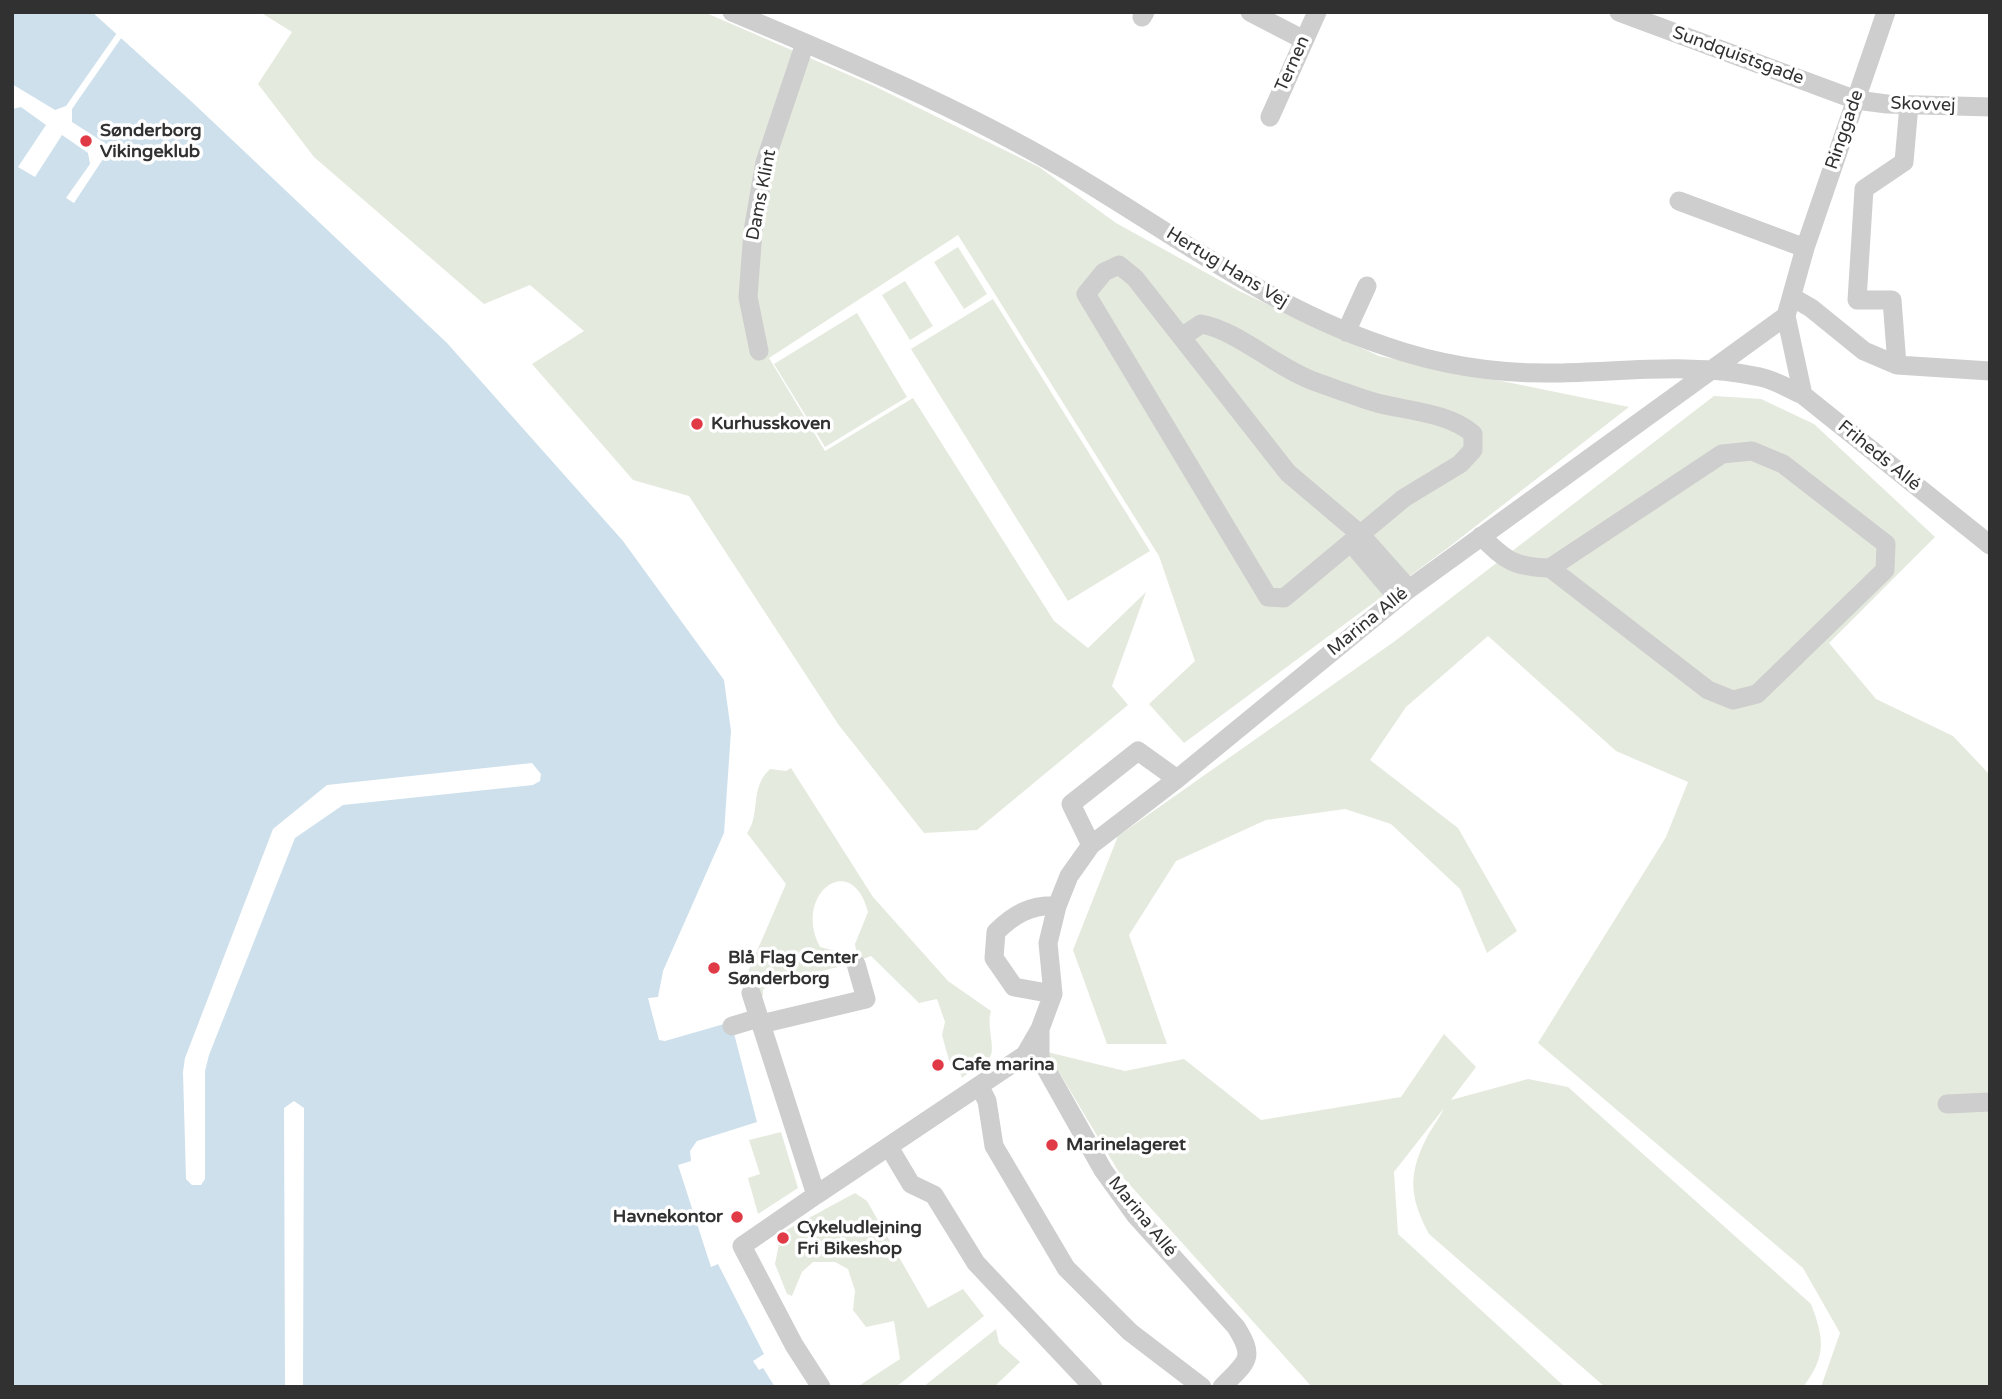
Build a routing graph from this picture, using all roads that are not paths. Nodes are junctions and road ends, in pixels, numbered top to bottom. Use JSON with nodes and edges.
{"nodes":[{"id":1,"x":732,"y":12,"type":"edge"},
{"id":2,"x":1250,"y":12,"type":"edge"},
{"id":3,"x":1317,"y":12,"type":"edge"},
{"id":4,"x":1619,"y":12,"type":"edge"},
{"id":5,"x":1886,"y":12,"type":"edge"},
{"id":6,"x":1304,"y":40,"type":"junction"},
{"id":7,"x":805,"y":43,"type":"junction"},
{"id":8,"x":1856,"y":100,"type":"junction"},
{"id":9,"x":1909,"y":105,"type":"junction"},
{"id":10,"x":1990,"y":107,"type":"edge"},
{"id":11,"x":1270,"y":117,"type":"dead end"},
{"id":12,"x":1679,"y":201,"type":"dead end"},
{"id":13,"x":1805,"y":248,"type":"junction"},
{"id":14,"x":1367,"y":286,"type":"dead end"},
{"id":15,"x":1792,"y":297,"type":"junction"},
{"id":16,"x":1786,"y":316,"type":"junction"},
{"id":17,"x":1346,"y":332,"type":"junction"},
{"id":18,"x":1183,"y":336,"type":"junction"},
{"id":19,"x":759,"y":351,"type":"dead end"},
{"id":20,"x":1897,"y":365,"type":"junction"},
{"id":21,"x":1713,"y":371,"type":"junction"},
{"id":22,"x":1990,"y":371,"type":"edge"},
{"id":23,"x":1762,"y":377,"type":"joint"},
{"id":24,"x":1803,"y":395,"type":"junction"},
{"id":25,"x":1481,"y":536,"type":"junction"},
{"id":26,"x":1355,"y":538,"type":"junction"},
{"id":27,"x":1990,"y":545,"type":"edge"},
{"id":28,"x":1550,"y":568,"type":"junction"},
{"id":29,"x":1403,"y":593,"type":"junction"},
{"id":30,"x":1177,"y":779,"type":"junction"},
{"id":31,"x":1091,"y":845,"type":"junction"},
{"id":32,"x":1057,"y":906,"type":"junction"},
{"id":33,"x":856,"y":964,"type":"dead end"},
{"id":34,"x":751,"y":993,"type":"dead end"},
{"id":35,"x":1053,"y":994,"type":"junction"},
{"id":36,"x":760,"y":1021,"type":"junction"},
{"id":37,"x":732,"y":1026,"type":"dead end"},
{"id":38,"x":1040,"y":1029,"type":"junction"},
{"id":39,"x":980,"y":1087,"type":"junction"},
{"id":40,"x":1990,"y":1102,"type":"edge"},
{"id":41,"x":1947,"y":1104,"type":"dead end"},
{"id":42,"x":889,"y":1147,"type":"junction"},
{"id":43,"x":816,"y":1195,"type":"junction"},
{"id":44,"x":821,"y":1387,"type":"edge"},
{"id":45,"x":1093,"y":1387,"type":"edge"},
{"id":46,"x":1202,"y":1387,"type":"edge"},
{"id":47,"x":1222,"y":1387,"type":"edge"}],
"edges":[{"from":1,"to":7,"type":"street","name":"Hertug Hans Vej"},
{"from":2,"to":6,"type":"street"},
{"from":3,"to":6,"type":"street","name":"Ternen"},
{"from":4,"to":8,"type":"street","name":"Sundquistsgade"},
{"from":5,"to":8,"type":"street","name":"Ringgade"},
{"from":6,"to":11,"type":"street","name":"Ternen"},
{"from":7,"to":17,"type":"street","name":"Hertug Hans Vej"},
{"from":7,"to":19,"type":"street","name":"Dams Klint"},
{"from":8,"to":9,"type":"street","name":"Skovvej"},
{"from":8,"to":13,"type":"street","name":"Ringgade"},
{"from":9,"to":10,"type":"street","name":"Skovvej"},
{"from":9,"to":20,"type":"street"},
{"from":12,"to":13,"type":"street"},
{"from":13,"to":15,"type":"street","name":"Ringgade"},
{"from":14,"to":17,"type":"street"},
{"from":15,"to":16,"type":"street","name":"Ringgade"},
{"from":15,"to":20,"type":"street"},
{"from":16,"to":21,"type":"street"},
{"from":16,"to":24,"type":"street","name":"Ringgade"},
{"from":17,"to":21,"type":"street","name":"Hertug Hans Vej"},
{"from":18,"to":26,"type":"street"},
{"from":18,"to":26,"type":"street"},
{"from":18,"to":26,"type":"street"},
{"from":20,"to":22,"type":"street"},
{"from":21,"to":23,"type":"street","name":"Hertug Hans Vej"},
{"from":21,"to":25,"type":"street","name":"Marina Allé"},
{"from":23,"to":24,"type":"street","name":"Friheds Allé"},
{"from":24,"to":27,"type":"street","name":"Friheds Allé"},
{"from":25,"to":28,"type":"street"},
{"from":25,"to":29,"type":"street","name":"Marina Allé"},
{"from":26,"to":29,"type":"street"},
{"from":28,"to":28,"type":"street"},
{"from":29,"to":30,"type":"street","name":"Marina Allé"},
{"from":30,"to":31,"type":"street","name":"Marina Allé"},
{"from":30,"to":31,"type":"street"},
{"from":31,"to":32,"type":"street","name":"Marina Allé"},
{"from":32,"to":35,"type":"street","name":"Marina Allé"},
{"from":32,"to":35,"type":"street"},
{"from":33,"to":36,"type":"street"},
{"from":34,"to":36,"type":"street"},
{"from":35,"to":38,"type":"street","name":"Marina Allé"},
{"from":36,"to":37,"type":"street"},
{"from":36,"to":43,"type":"street"},
{"from":38,"to":39,"type":"street","name":"Marina Allé"},
{"from":38,"to":47,"type":"street","name":"Marina Allé"},
{"from":39,"to":42,"type":"street","name":"Marina Allé"},
{"from":39,"to":46,"type":"street"},
{"from":40,"to":41,"type":"street"},
{"from":42,"to":43,"type":"street","name":"Marina Allé"},
{"from":42,"to":45,"type":"street"},
{"from":43,"to":44,"type":"street","name":"Marina Allé"}]}
